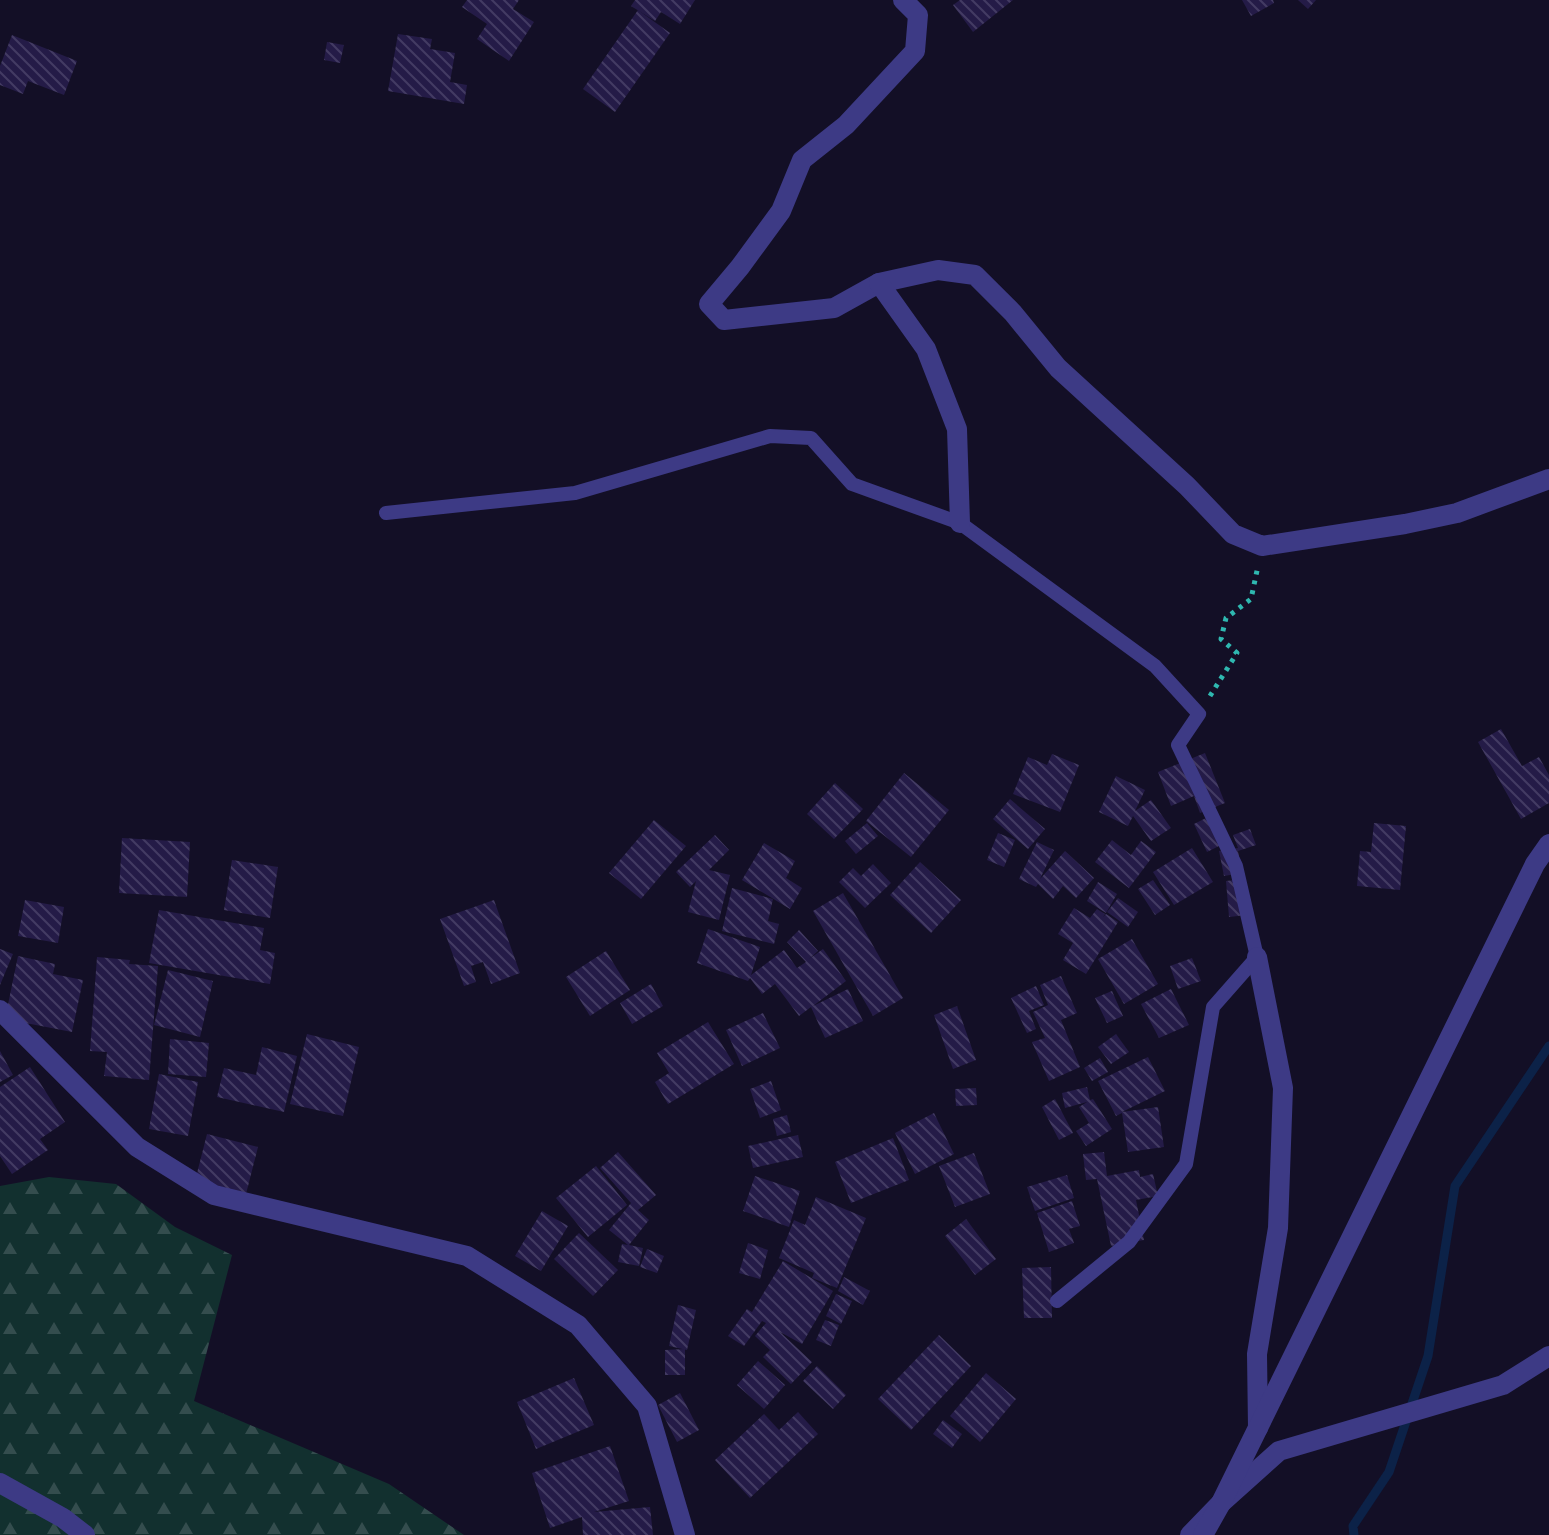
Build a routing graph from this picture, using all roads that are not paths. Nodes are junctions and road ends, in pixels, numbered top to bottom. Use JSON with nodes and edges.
{"nodes":[{"id":1,"x":903,"y":0,"type":"edge"},
{"id":2,"x":879,"y":283,"type":"junction"},
{"id":3,"x":1549,"y":479,"type":"edge"},
{"id":4,"x":386,"y":513,"type":"dead end"},
{"id":5,"x":960,"y":523,"type":"junction"},
{"id":6,"x":1549,"y":844,"type":"edge"},
{"id":7,"x":1257,"y":957,"type":"junction"},
{"id":8,"x":0,"y":1010,"type":"edge"},
{"id":9,"x":1057,"y":1301,"type":"dead end"},
{"id":10,"x":1549,"y":1356,"type":"edge"},
{"id":11,"x":1258,"y":1428,"type":"junction"},
{"id":12,"x":0,"y":1483,"type":"edge"},
{"id":13,"x":1221,"y":1503,"type":"junction"},
{"id":14,"x":85,"y":1535,"type":"edge"},
{"id":15,"x":685,"y":1535,"type":"edge"},
{"id":16,"x":1190,"y":1535,"type":"edge"},
{"id":17,"x":1203,"y":1535,"type":"edge"}],
"edges":[{"from":1,"to":2,"type":"street"},
{"from":2,"to":3,"type":"street"},
{"from":2,"to":5,"type":"street"},
{"from":4,"to":5,"type":"lane"},
{"from":5,"to":7,"type":"lane"},
{"from":6,"to":11,"type":"street"},
{"from":7,"to":9,"type":"lane"},
{"from":7,"to":11,"type":"street"},
{"from":8,"to":15,"type":"street"},
{"from":10,"to":13,"type":"street"},
{"from":11,"to":13,"type":"street"},
{"from":12,"to":14,"type":"street"},
{"from":13,"to":16,"type":"street"},
{"from":13,"to":17,"type":"street"}]}
